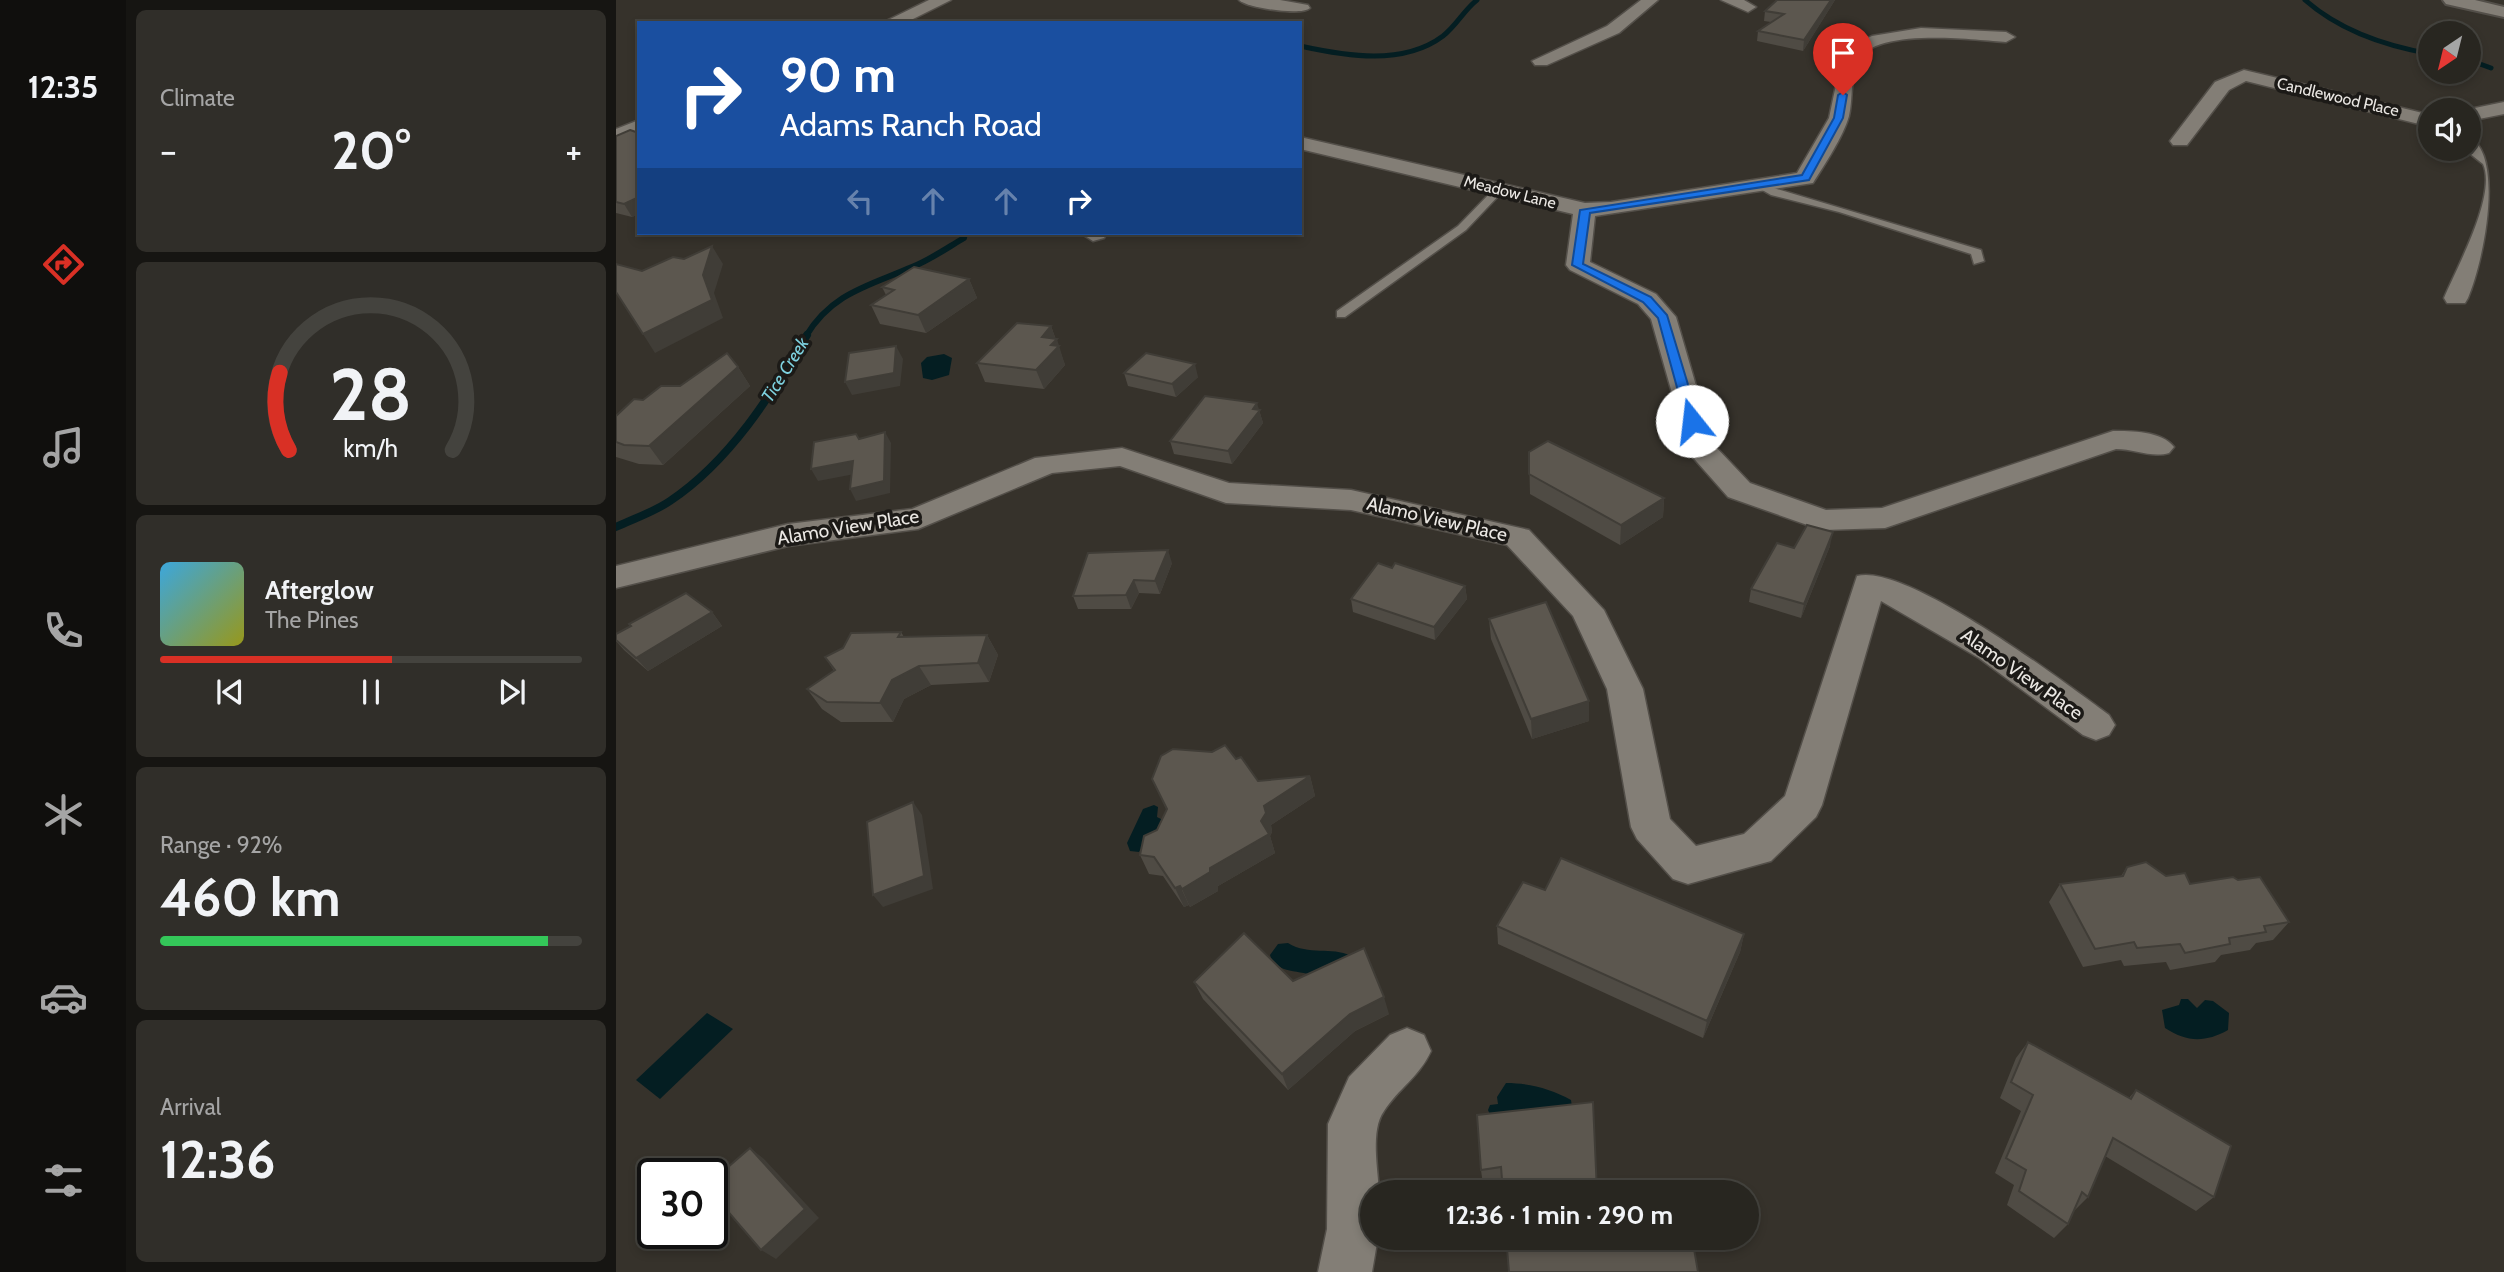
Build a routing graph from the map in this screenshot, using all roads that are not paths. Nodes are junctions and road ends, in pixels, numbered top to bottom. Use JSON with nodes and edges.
{"nodes":[{"id":1,"x":943,"y":0,"type":"edge"},
{"id":2,"x":1247,"y":0,"type":"edge"},
{"id":3,"x":1650,"y":0,"type":"edge"},
{"id":4,"x":1729,"y":0,"type":"edge"},
{"id":5,"x":2452,"y":0,"type":"edge"},
{"id":6,"x":1748,"y":7,"type":"dead end"},
{"id":7,"x":1302,"y":8,"type":"dead end"},
{"id":8,"x":2504,"y":12,"type":"edge"},
{"id":9,"x":895,"y":21,"type":"edge"},
{"id":10,"x":2007,"y":37,"type":"dead end"},
{"id":11,"x":1541,"y":61,"type":"dead end"},
{"id":12,"x":2504,"y":108,"type":"edge"},
{"id":13,"x":2481,"y":113,"type":"edge"},
{"id":14,"x":2418,"y":117,"type":"edge"},
{"id":15,"x":637,"y":127,"type":"edge"},
{"id":16,"x":616,"y":136,"type":"edge"},
{"id":17,"x":2180,"y":141,"type":"dead end"},
{"id":18,"x":1302,"y":143,"type":"edge"},
{"id":19,"x":2481,"y":150,"type":"edge"},
{"id":20,"x":1761,"y":185,"type":"junction"},
{"id":21,"x":1499,"y":190,"type":"junction"},
{"id":22,"x":1585,"y":210,"type":"junction"},
{"id":23,"x":1978,"y":261,"type":"dead end"},
{"id":24,"x":2456,"y":298,"type":"dead end"},
{"id":25,"x":1341,"y":314,"type":"dead end"},
{"id":26,"x":2159,"y":447,"type":"dead end"},
{"id":27,"x":616,"y":577,"type":"edge"},
{"id":28,"x":2096,"y":726,"type":"dead end"},
{"id":29,"x":1407,"y":1051,"type":"dead end"},
{"id":30,"x":1345,"y":1272,"type":"edge"}],
"edges":[{"from":1,"to":9,"type":"street"},
{"from":2,"to":7,"type":"street"},
{"from":3,"to":11,"type":"street"},
{"from":4,"to":6,"type":"street"},
{"from":5,"to":8,"type":"street"},
{"from":10,"to":20,"type":"street","name":"Meadow Lane"},
{"from":12,"to":13,"type":"street"},
{"from":14,"to":17,"type":"street","name":"Candlewood Place"},
{"from":15,"to":16,"type":"street"},
{"from":18,"to":21,"type":"street","name":"Meadow Lane"},
{"from":19,"to":24,"type":"street"},
{"from":20,"to":22,"type":"street","name":"Meadow Lane"},
{"from":20,"to":23,"type":"lane"},
{"from":21,"to":22,"type":"street","name":"Meadow Lane"},
{"from":21,"to":25,"type":"lane"},
{"from":22,"to":26,"type":"street"},
{"from":27,"to":28,"type":"street","name":"Alamo View Place"},
{"from":29,"to":30,"type":"street"}]}
